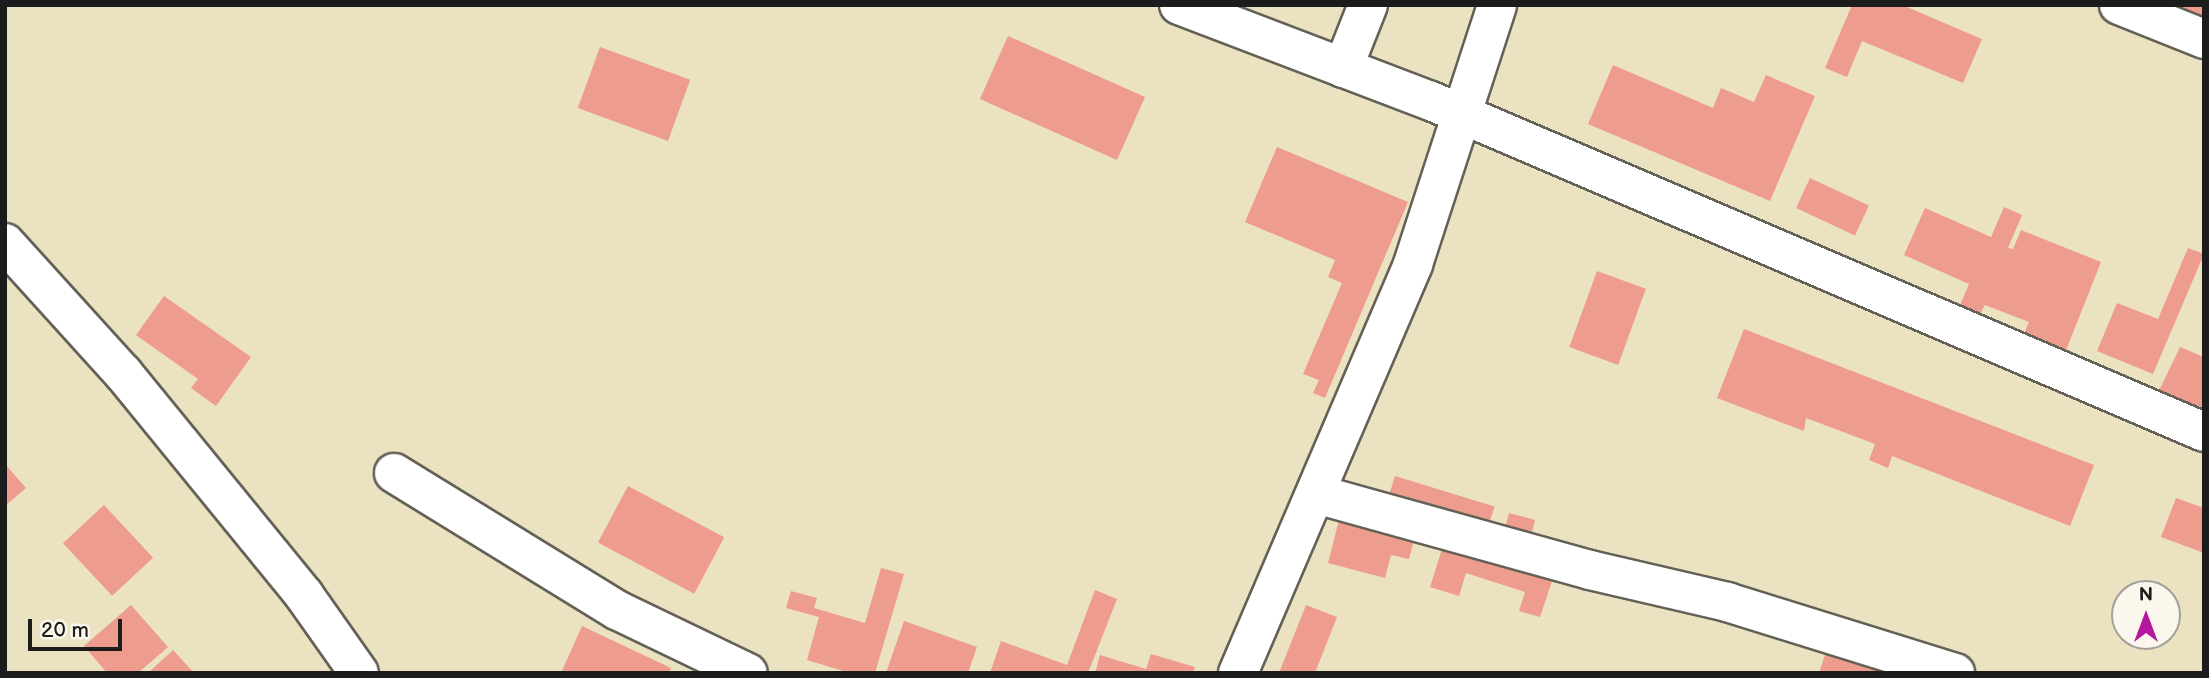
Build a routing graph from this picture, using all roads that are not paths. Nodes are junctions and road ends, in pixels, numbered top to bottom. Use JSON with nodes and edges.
{"nodes":[{"id":1,"x":1179,"y":5,"type":"edge"},
{"id":2,"x":1368,"y":5,"type":"edge"},
{"id":3,"x":1497,"y":5,"type":"edge"},
{"id":4,"x":2119,"y":5,"type":"edge"},
{"id":5,"x":2204,"y":40,"type":"edge"},
{"id":6,"x":1343,"y":68,"type":"junction"},
{"id":7,"x":1462,"y":115,"type":"junction"},
{"id":8,"x":5,"y":243,"type":"edge"},
{"id":9,"x":2204,"y":432,"type":"edge"},
{"id":10,"x":394,"y":473,"type":"dead end"},
{"id":11,"x":1316,"y":494,"type":"junction"},
{"id":12,"x":359,"y":673,"type":"edge"},
{"id":13,"x":748,"y":673,"type":"edge"},
{"id":14,"x":1238,"y":673,"type":"edge"},
{"id":15,"x":1955,"y":673,"type":"edge"}],
"edges":[{"from":1,"to":6,"type":"street"},
{"from":2,"to":6,"type":"street"},
{"from":3,"to":7,"type":"street"},
{"from":4,"to":5,"type":"street"},
{"from":6,"to":7,"type":"street"},
{"from":7,"to":9,"type":"street"},
{"from":7,"to":11,"type":"street"},
{"from":8,"to":12,"type":"street"},
{"from":10,"to":13,"type":"street"},
{"from":11,"to":14,"type":"street"},
{"from":11,"to":15,"type":"street"}]}
